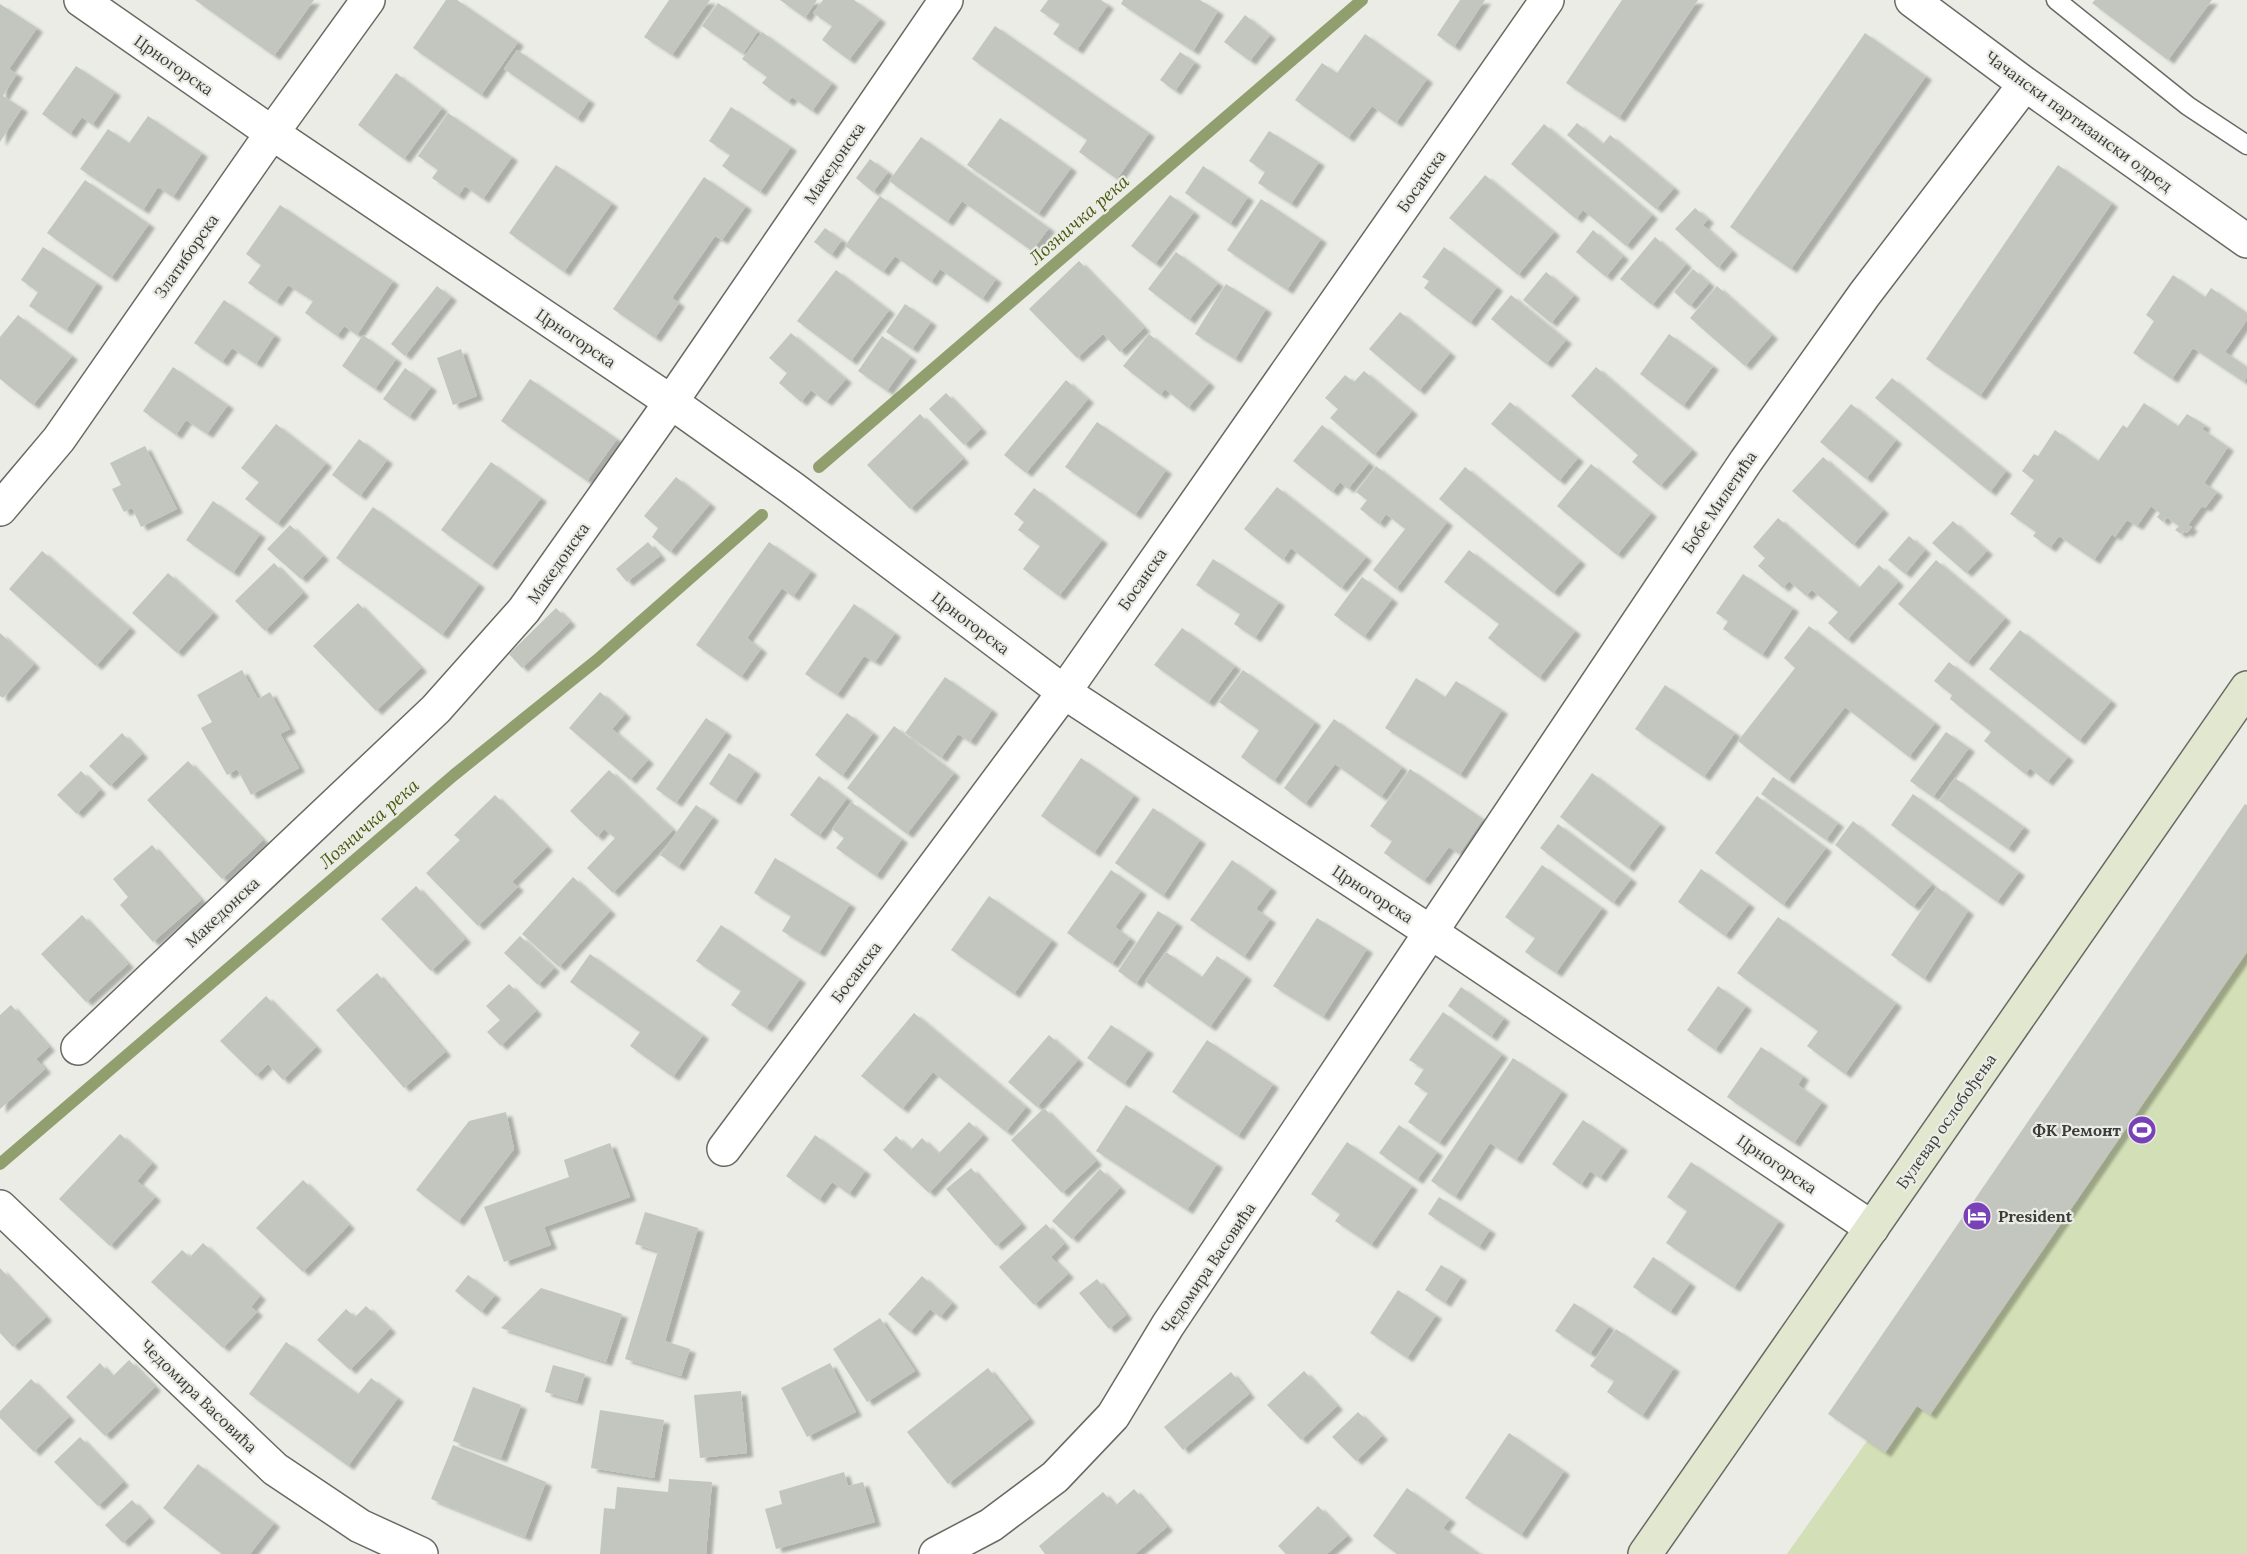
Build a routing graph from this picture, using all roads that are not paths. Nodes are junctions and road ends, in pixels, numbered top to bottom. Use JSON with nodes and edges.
{"nodes":[{"id":1,"x":368,"y":0,"type":"edge"},
{"id":2,"x":946,"y":0,"type":"edge"},
{"id":3,"x":1547,"y":0,"type":"edge"},
{"id":4,"x":2056,"y":0,"type":"edge"},
{"id":5,"x":89,"y":2,"type":"edge"},
{"id":6,"x":1922,"y":3,"type":"edge"},
{"id":7,"x":2025,"y":84,"type":"junction"},
{"id":8,"x":272,"y":133,"type":"junction"},
{"id":9,"x":2247,"y":145,"type":"edge"},
{"id":10,"x":2247,"y":241,"type":"edge"},
{"id":11,"x":671,"y":402,"type":"junction"},
{"id":12,"x":0,"y":509,"type":"edge"},
{"id":13,"x":2247,"y":688,"type":"edge"},
{"id":14,"x":1064,"y":692,"type":"junction"},
{"id":15,"x":1432,"y":933,"type":"junction"},
{"id":16,"x":78,"y":1048,"type":"dead end"},
{"id":17,"x":724,"y":1149,"type":"dead end"},
{"id":18,"x":0,"y":1207,"type":"edge"},
{"id":19,"x":1872,"y":1228,"type":"junction"},
{"id":20,"x":421,"y":1554,"type":"edge"},
{"id":21,"x":936,"y":1554,"type":"edge"},
{"id":22,"x":1646,"y":1554,"type":"edge"}],
"edges":[{"from":1,"to":8,"type":"street","name":"Златиборска"},
{"from":2,"to":11,"type":"street","name":"Македонска"},
{"from":3,"to":14,"type":"street","name":"Босанска"},
{"from":4,"to":9,"type":"lane"},
{"from":5,"to":8,"type":"street","name":"Црногорска"},
{"from":6,"to":7,"type":"street","name":"Чачански партизански одред"},
{"from":7,"to":10,"type":"street","name":"Чачански партизански одред"},
{"from":7,"to":15,"type":"street","name":"Бобе Милетића"},
{"from":8,"to":11,"type":"street","name":"Црногорска"},
{"from":8,"to":12,"type":"street","name":"Златиборска"},
{"from":11,"to":14,"type":"street","name":"Црногорска"},
{"from":11,"to":16,"type":"street","name":"Македонска"},
{"from":13,"to":19,"type":"main road","name":"Булевар ослобођења"},
{"from":14,"to":15,"type":"street","name":"Црногорска"},
{"from":14,"to":17,"type":"street","name":"Босанска"},
{"from":15,"to":19,"type":"street","name":"Црногорска"},
{"from":15,"to":21,"type":"street","name":"Чедомира Васовића"},
{"from":18,"to":20,"type":"street","name":"Чедомира Васовића"},
{"from":19,"to":22,"type":"main road","name":"Булевар ослобођења"}]}
